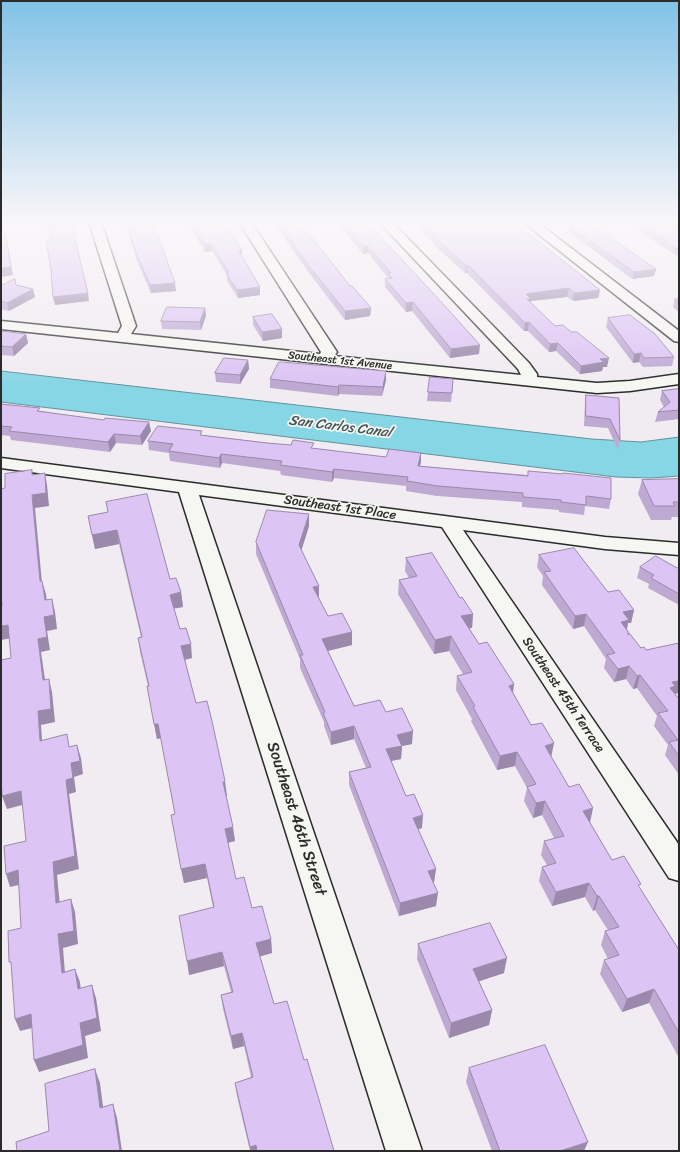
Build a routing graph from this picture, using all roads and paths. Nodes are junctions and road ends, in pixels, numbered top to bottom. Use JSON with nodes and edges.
{"nodes":[{"id":1,"x":113,"y":276,"type":"edge"},
{"id":2,"x":280,"y":276,"type":"edge"},
{"id":3,"x":437,"y":276,"type":"edge"},
{"id":4,"x":599,"y":276,"type":"edge"},
{"id":5,"x":1,"y":325,"type":"edge"},
{"id":6,"x":122,"y":338,"type":"junction"},
{"id":7,"x":679,"y":338,"type":"edge"},
{"id":8,"x":325,"y":359,"type":"junction"},
{"id":9,"x":679,"y":379,"type":"edge"},
{"id":10,"x":529,"y":381,"type":"junction"},
{"id":11,"x":1,"y":463,"type":"edge"},
{"id":12,"x":188,"y":488,"type":"junction"},
{"id":13,"x":448,"y":522,"type":"junction"},
{"id":14,"x":679,"y":549,"type":"edge"},
{"id":15,"x":679,"y":869,"type":"edge"},
{"id":16,"x":404,"y":1151,"type":"edge"}],
"edges":[{"from":1,"to":6,"type":"street"},
{"from":2,"to":8,"type":"street"},
{"from":3,"to":10,"type":"street"},
{"from":4,"to":7,"type":"street"},
{"from":5,"to":6,"type":"street","name":"Southeast 1st Avenue"},
{"from":6,"to":8,"type":"street","name":"Southeast 1st Avenue"},
{"from":8,"to":10,"type":"street","name":"Southeast 1st Avenue"},
{"from":9,"to":10,"type":"street","name":"Southeast 1st Avenue"},
{"from":11,"to":12,"type":"street","name":"Southeast 1st Place"},
{"from":12,"to":13,"type":"street","name":"Southeast 1st Place"},
{"from":12,"to":16,"type":"street","name":"Southeast 46th Street"},
{"from":13,"to":14,"type":"street","name":"Southeast 1st Place"},
{"from":13,"to":15,"type":"street","name":"Southeast 45th Terrace"}]}
